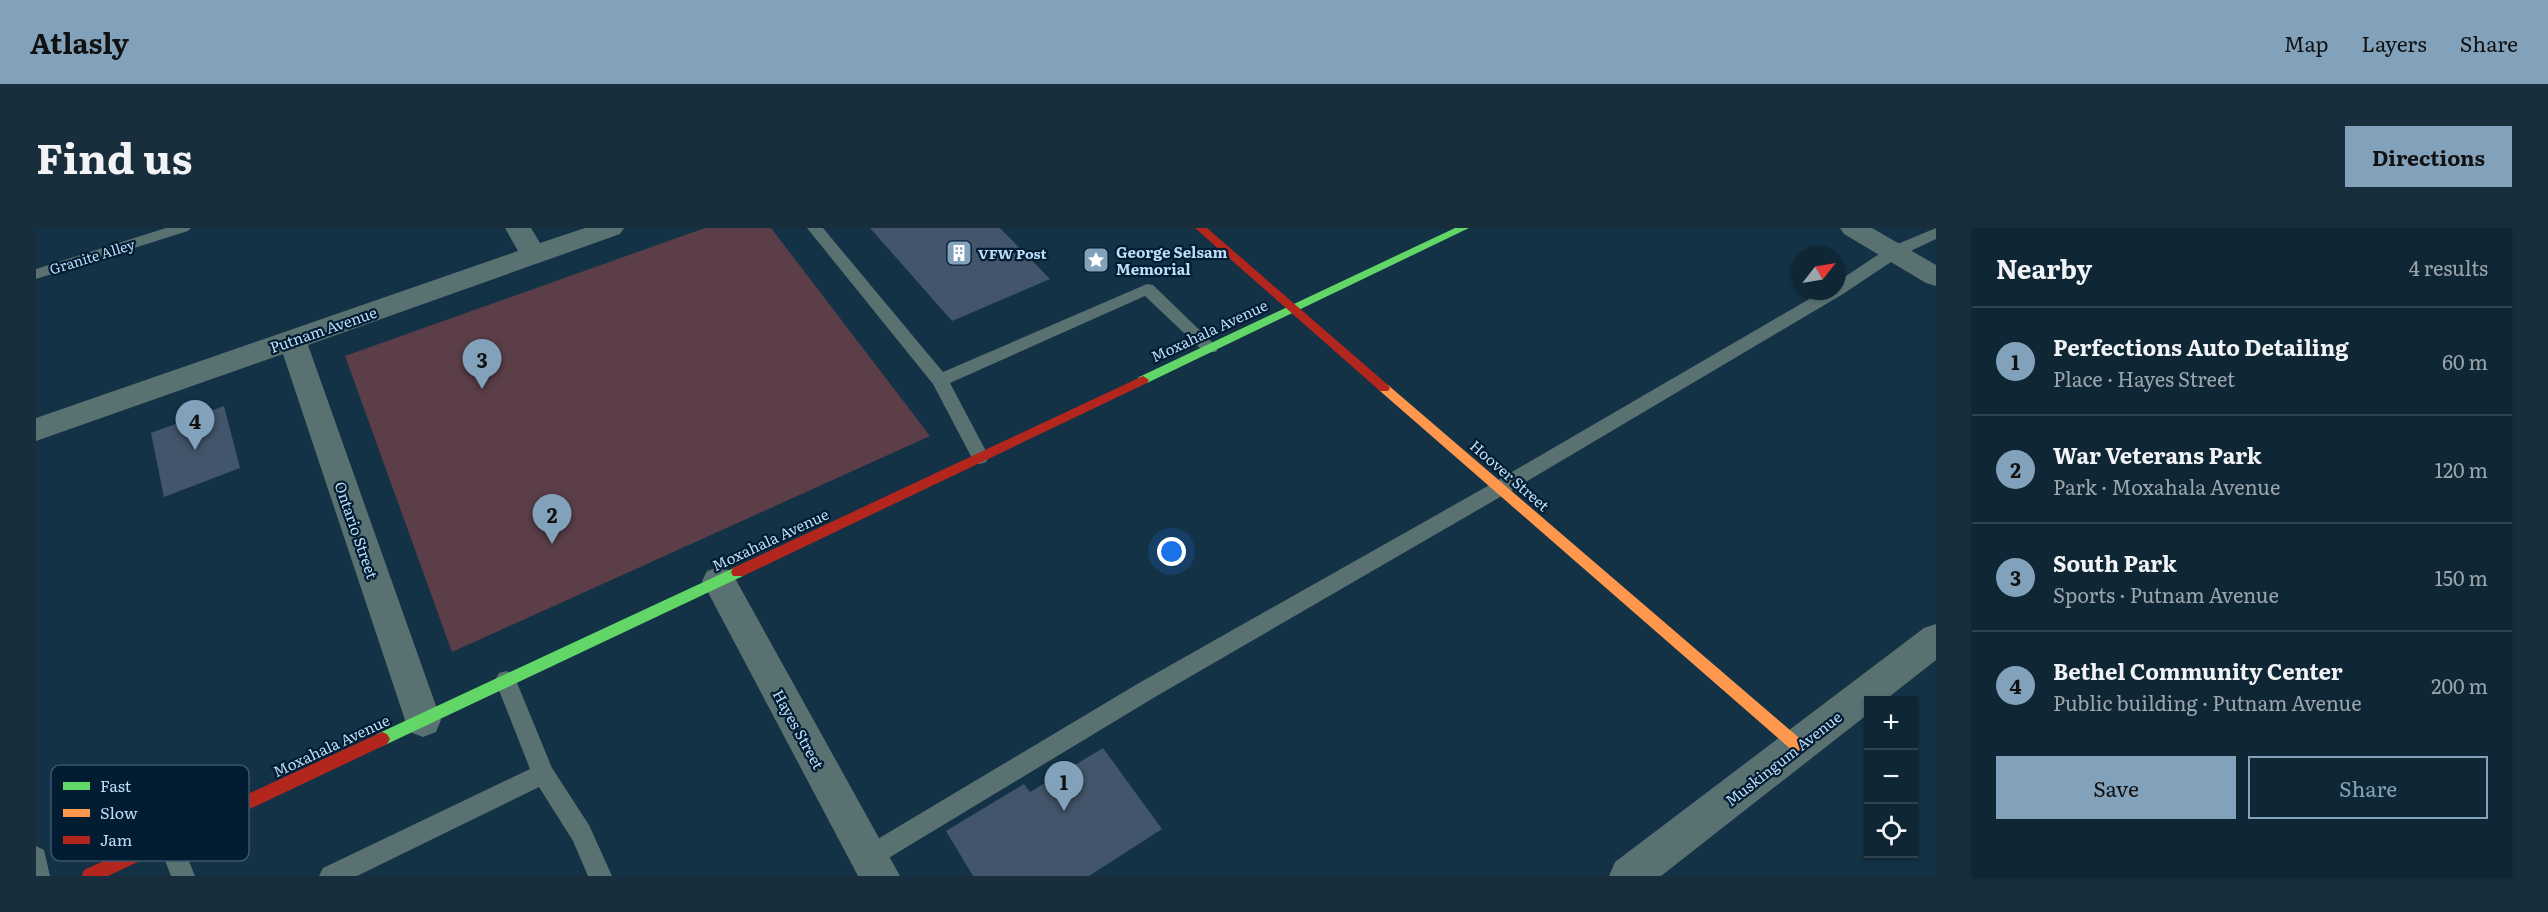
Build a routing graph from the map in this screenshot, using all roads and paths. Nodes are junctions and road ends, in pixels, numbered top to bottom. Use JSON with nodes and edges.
{"nodes":[{"id":1,"x":183,"y":228,"type":"edge"},
{"id":2,"x":519,"y":228,"type":"edge"},
{"id":3,"x":611,"y":228,"type":"edge"},
{"id":4,"x":815,"y":228,"type":"edge"},
{"id":5,"x":1200,"y":228,"type":"edge"},
{"id":6,"x":1464,"y":228,"type":"edge"},
{"id":7,"x":1853,"y":228,"type":"edge"},
{"id":8,"x":1936,"y":232,"type":"edge"},
{"id":9,"x":1894,"y":252,"type":"junction"},
{"id":10,"x":534,"y":255,"type":"junction"},
{"id":11,"x":36,"y":274,"type":"edge"},
{"id":12,"x":1936,"y":277,"type":"edge"},
{"id":13,"x":1846,"y":283,"type":"edge"},
{"id":14,"x":1819,"y":300,"type":"edge"},
{"id":15,"x":1293,"y":309,"type":"junction"},
{"id":16,"x":292,"y":339,"type":"junction"},
{"id":17,"x":1210,"y":348,"type":"junction"},
{"id":18,"x":940,"y":380,"type":"junction"},
{"id":19,"x":36,"y":430,"type":"edge"},
{"id":20,"x":980,"y":457,"type":"junction"},
{"id":21,"x":1500,"y":488,"type":"junction"},
{"id":22,"x":719,"y":581,"type":"junction"},
{"id":23,"x":1936,"y":639,"type":"edge"},
{"id":24,"x":506,"y":680,"type":"junction"},
{"id":25,"x":423,"y":720,"type":"junction"},
{"id":26,"x":1799,"y":747,"type":"junction"},
{"id":27,"x":543,"y":774,"type":"junction"},
{"id":28,"x":249,"y":802,"type":"edge"},
{"id":29,"x":36,"y":858,"type":"edge"},
{"id":30,"x":123,"y":861,"type":"edge"},
{"id":31,"x":177,"y":861,"type":"edge"},
{"id":32,"x":874,"y":867,"type":"edge"},
{"id":33,"x":38,"y":876,"type":"edge"},
{"id":34,"x":90,"y":876,"type":"edge"},
{"id":35,"x":183,"y":876,"type":"edge"},
{"id":36,"x":331,"y":876,"type":"edge"},
{"id":37,"x":600,"y":876,"type":"edge"},
{"id":38,"x":1629,"y":876,"type":"edge"}],
"edges":[{"from":1,"to":11,"type":"lane","name":"Granite Alley"},
{"from":2,"to":10,"type":"street"},
{"from":3,"to":10,"type":"street","name":"Putnam Avenue"},
{"from":4,"to":18,"type":"lane"},
{"from":5,"to":15,"type":"street","name":"Hoover Street"},
{"from":6,"to":15,"type":"street","name":"Moxahala Avenue"},
{"from":7,"to":9,"type":"street"},
{"from":8,"to":9,"type":"lane"},
{"from":9,"to":12,"type":"street"},
{"from":9,"to":13,"type":"lane"},
{"from":10,"to":16,"type":"street","name":"Putnam Avenue"},
{"from":14,"to":21,"type":"lane"},
{"from":15,"to":17,"type":"street","name":"Moxahala Avenue"},
{"from":15,"to":21,"type":"street","name":"Hoover Street"},
{"from":16,"to":19,"type":"street","name":"Putnam Avenue"},
{"from":16,"to":25,"type":"street","name":"Ontario Street"},
{"from":17,"to":18,"type":"lane"},
{"from":17,"to":20,"type":"street","name":"Moxahala Avenue"},
{"from":18,"to":20,"type":"lane"},
{"from":20,"to":22,"type":"street","name":"Moxahala Avenue"},
{"from":21,"to":26,"type":"street","name":"Hoover Street"},
{"from":21,"to":32,"type":"lane"},
{"from":22,"to":24,"type":"street","name":"Moxahala Avenue"},
{"from":22,"to":32,"type":"street","name":"Hayes Street"},
{"from":23,"to":26,"type":"street","name":"Muskingum Avenue"},
{"from":24,"to":25,"type":"street","name":"Moxahala Avenue"},
{"from":24,"to":27,"type":"lane"},
{"from":25,"to":28,"type":"street","name":"Moxahala Avenue"},
{"from":26,"to":38,"type":"street","name":"Muskingum Avenue"},
{"from":27,"to":36,"type":"lane"},
{"from":27,"to":37,"type":"lane"},
{"from":29,"to":33,"type":"lane"},
{"from":30,"to":34,"type":"street","name":"Moxahala Avenue"},
{"from":31,"to":35,"type":"lane"}]}
